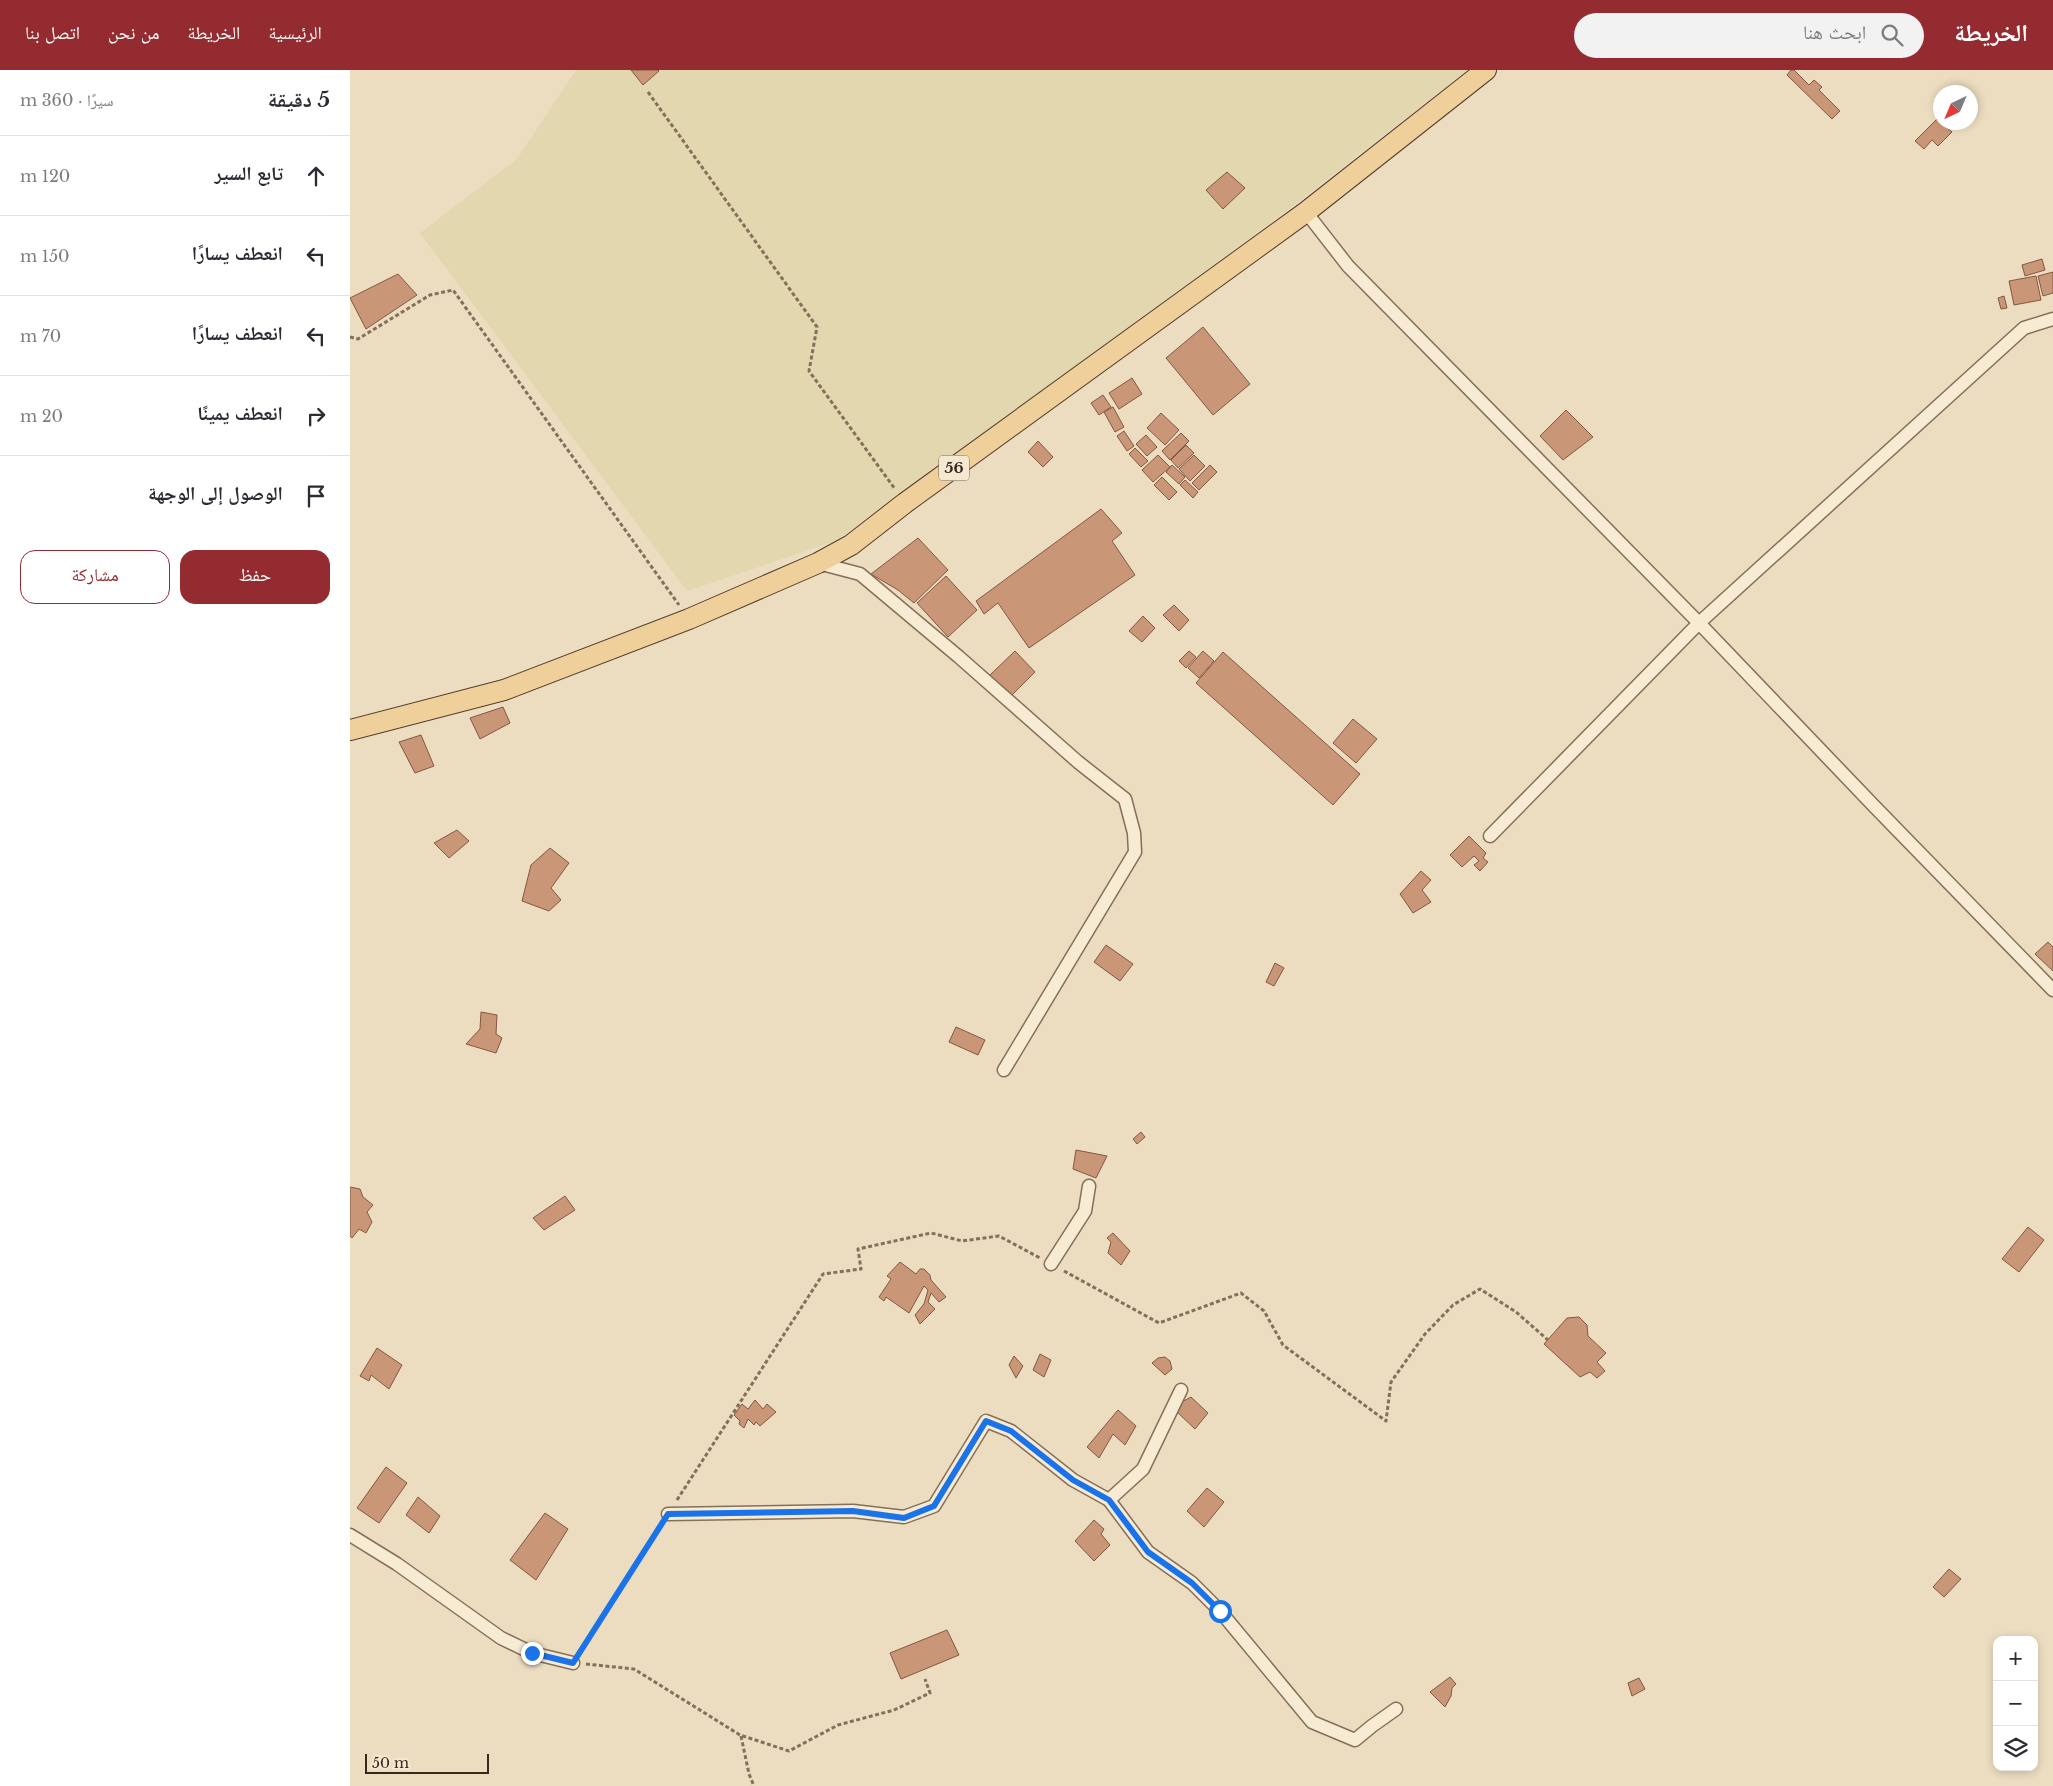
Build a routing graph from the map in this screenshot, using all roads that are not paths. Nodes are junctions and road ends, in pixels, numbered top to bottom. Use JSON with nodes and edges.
{"nodes":[{"id":1,"x":1486,"y":70,"type":"edge"},
{"id":2,"x":1306,"y":212,"type":"junction"},
{"id":3,"x":2053,"y":319,"type":"edge"},
{"id":4,"x":818,"y":563,"type":"junction"},
{"id":5,"x":1699,"y":623,"type":"junction"},
{"id":6,"x":350,"y":730,"type":"edge"},
{"id":7,"x":1490,"y":836,"type":"dead end"},
{"id":8,"x":2053,"y":990,"type":"edge"},
{"id":9,"x":1004,"y":1070,"type":"dead end"},
{"id":10,"x":1089,"y":1186,"type":"dead end"},
{"id":11,"x":1051,"y":1264,"type":"road end"},
{"id":12,"x":1181,"y":1390,"type":"dead end"},
{"id":13,"x":1109,"y":1500,"type":"junction"},
{"id":14,"x":668,"y":1514,"type":"road end"},
{"id":15,"x":350,"y":1535,"type":"edge"},
{"id":16,"x":573,"y":1663,"type":"road end"},
{"id":17,"x":1396,"y":1709,"type":"dead end"}],
"edges":[{"from":1,"to":2,"type":"main road","number":"56"},
{"from":2,"to":4,"type":"main road","number":"56"},
{"from":2,"to":5,"type":"street"},
{"from":3,"to":5,"type":"street"},
{"from":4,"to":6,"type":"main road","number":"56"},
{"from":4,"to":9,"type":"street"},
{"from":5,"to":7,"type":"street"},
{"from":5,"to":8,"type":"street"},
{"from":10,"to":11,"type":"street"},
{"from":12,"to":13,"type":"street"},
{"from":13,"to":14,"type":"street"},
{"from":13,"to":17,"type":"street"},
{"from":15,"to":16,"type":"street"}]}
